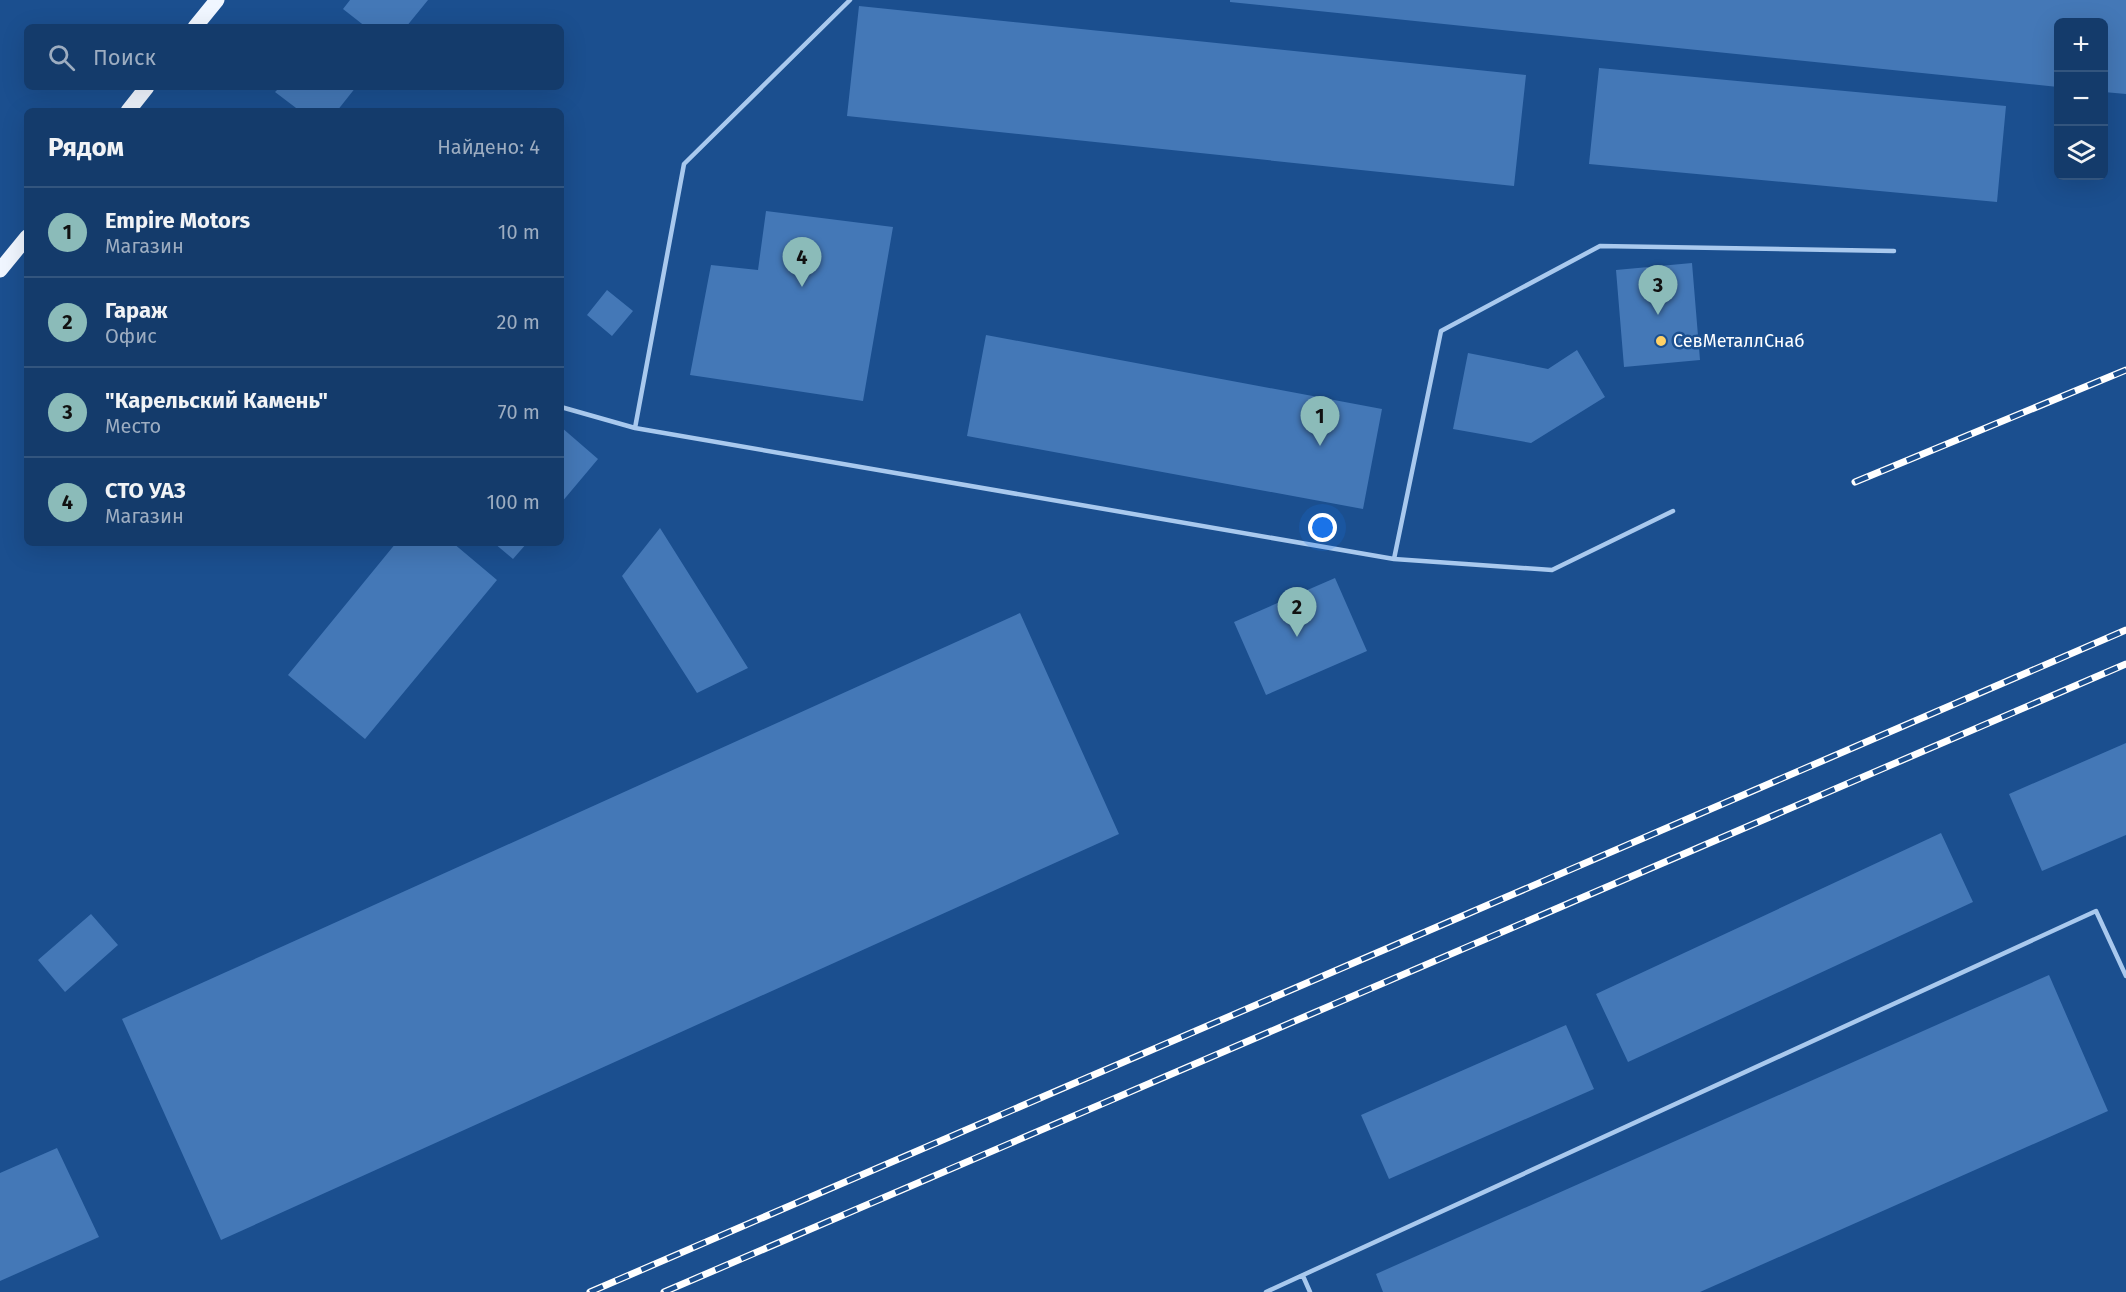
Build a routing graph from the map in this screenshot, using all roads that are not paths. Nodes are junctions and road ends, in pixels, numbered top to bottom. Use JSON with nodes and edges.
{"nodes":[{"id":1,"x":217,"y":0,"type":"edge"},
{"id":2,"x":850,"y":0,"type":"edge"},
{"id":3,"x":197,"y":24,"type":"edge"},
{"id":4,"x":145,"y":90,"type":"edge"},
{"id":5,"x":130,"y":108,"type":"edge"},
{"id":6,"x":24,"y":241,"type":"edge"},
{"id":7,"x":1894,"y":251,"type":"dead end"},
{"id":8,"x":0,"y":270,"type":"edge"},
{"id":9,"x":564,"y":408,"type":"edge"},
{"id":10,"x":635,"y":428,"type":"junction"},
{"id":11,"x":1673,"y":511,"type":"dead end"},
{"id":12,"x":1394,"y":559,"type":"junction"},
{"id":13,"x":2126,"y":976,"type":"edge"},
{"id":14,"x":1303,"y":1276,"type":"junction"},
{"id":15,"x":1266,"y":1292,"type":"edge"},
{"id":16,"x":1310,"y":1292,"type":"edge"}],
"edges":[{"from":1,"to":3,"type":"main road"},
{"from":2,"to":10,"type":"lane"},
{"from":4,"to":5,"type":"main road"},
{"from":6,"to":8,"type":"main road"},
{"from":7,"to":12,"type":"lane"},
{"from":9,"to":10,"type":"lane"},
{"from":10,"to":12,"type":"lane"},
{"from":11,"to":12,"type":"lane"},
{"from":13,"to":14,"type":"lane"},
{"from":14,"to":15,"type":"lane"},
{"from":14,"to":16,"type":"lane"}]}
